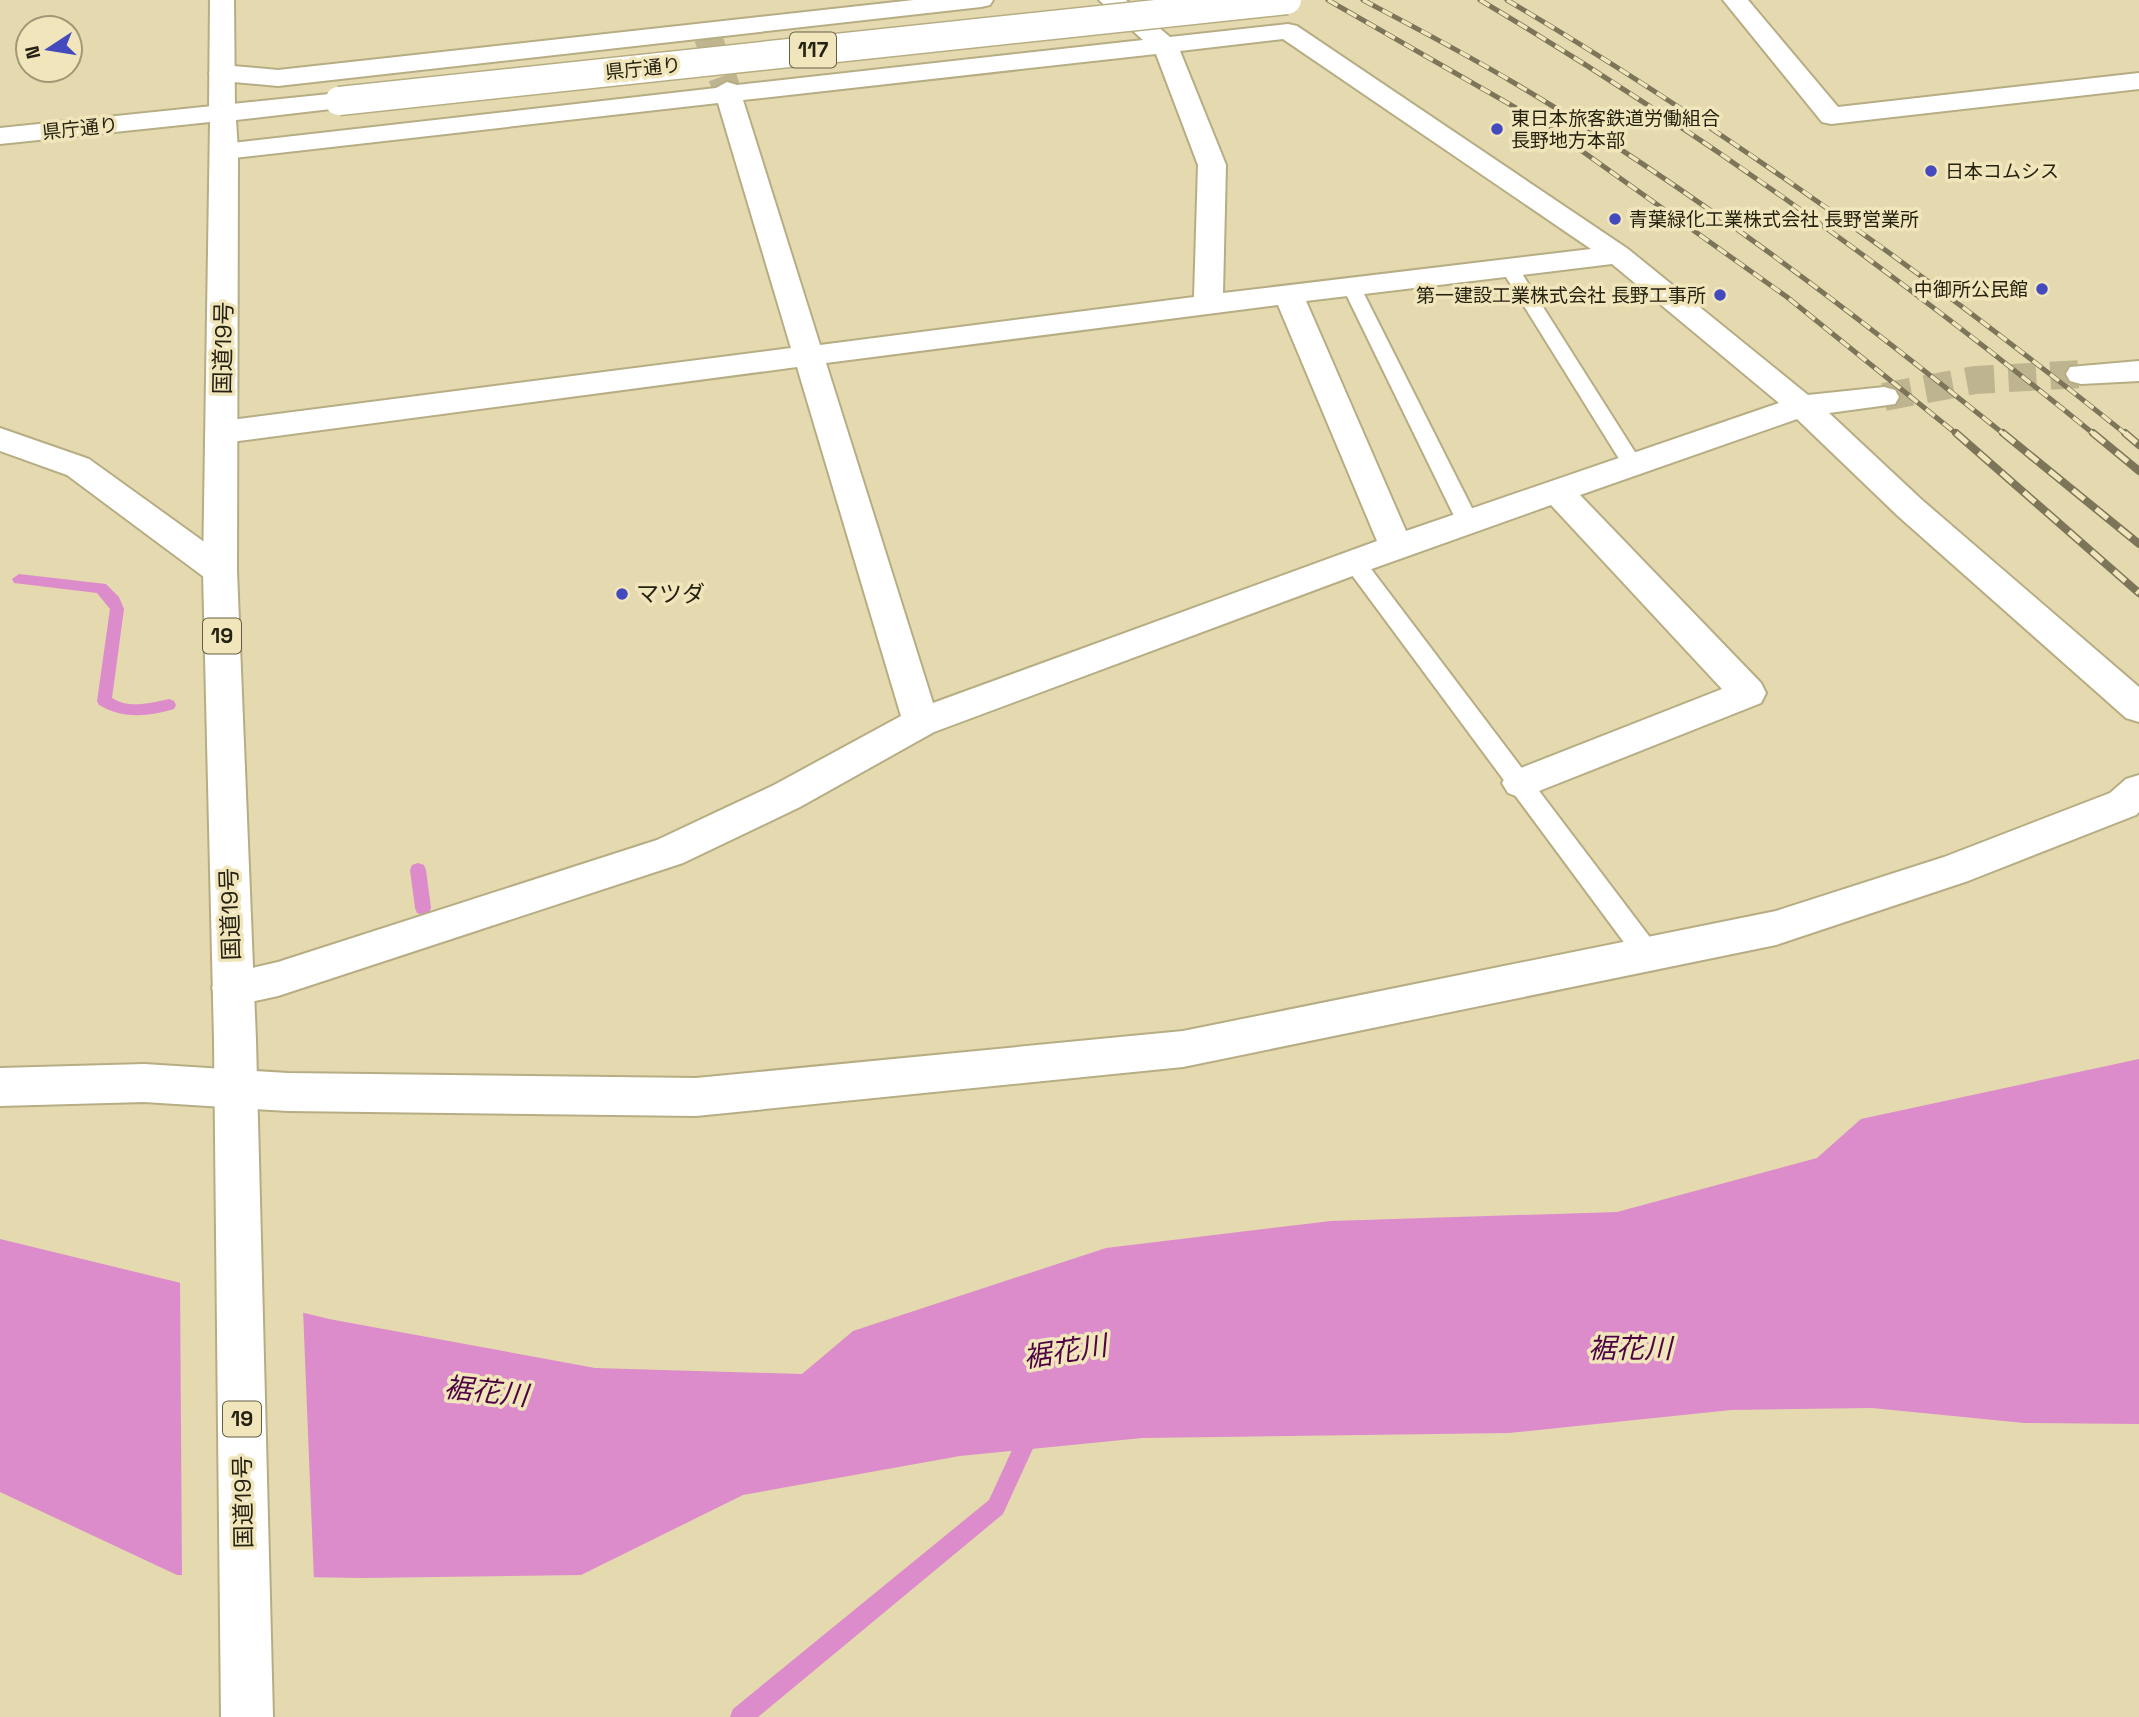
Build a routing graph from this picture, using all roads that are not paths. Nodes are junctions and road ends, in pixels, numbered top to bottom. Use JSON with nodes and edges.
{"nodes":[{"id":1,"x":222,"y":0,"type":"edge"},
{"id":2,"x":981,"y":0,"type":"edge"},
{"id":3,"x":1111,"y":0,"type":"edge"},
{"id":4,"x":1287,"y":0,"type":"edge"},
{"id":5,"x":1735,"y":0,"type":"edge"},
{"id":6,"x":1166,"y":45,"type":"junction"},
{"id":7,"x":222,"y":73,"type":"junction"},
{"id":8,"x":2139,"y":81,"type":"edge"},
{"id":9,"x":728,"y":92,"type":"junction"},
{"id":10,"x":222,"y":112,"type":"junction"},
{"id":11,"x":0,"y":136,"type":"edge"},
{"id":12,"x":225,"y":151,"type":"junction"},
{"id":13,"x":1618,"y":255,"type":"junction"},
{"id":14,"x":1510,"y":269,"type":"junction"},
{"id":15,"x":1352,"y":288,"type":"junction"},
{"id":16,"x":1289,"y":296,"type":"junction"},
{"id":17,"x":1208,"y":304,"type":"junction"},
{"id":18,"x":808,"y":355,"type":"junction"},
{"id":19,"x":2139,"y":371,"type":"edge"},
{"id":20,"x":2081,"y":374,"type":"tunnel mouth"},
{"id":21,"x":1884,"y":397,"type":"tunnel mouth"},
{"id":22,"x":1802,"y":406,"type":"junction"},
{"id":23,"x":223,"y":432,"type":"junction"},
{"id":24,"x":0,"y":439,"type":"edge"},
{"id":25,"x":1633,"y":465,"type":"junction"},
{"id":26,"x":1558,"y":491,"type":"junction"},
{"id":27,"x":1468,"y":522,"type":"junction"},
{"id":28,"x":1396,"y":547,"type":"junction"},
{"id":29,"x":1354,"y":562,"type":"junction"},
{"id":30,"x":220,"y":571,"type":"junction"},
{"id":31,"x":2139,"y":708,"type":"edge"},
{"id":32,"x":921,"y":722,"type":"junction"},
{"id":33,"x":1521,"y":783,"type":"junction"},
{"id":34,"x":2139,"y":790,"type":"edge"},
{"id":35,"x":1649,"y":956,"type":"junction"},
{"id":36,"x":232,"y":988,"type":"junction"},
{"id":37,"x":0,"y":1087,"type":"edge"},
{"id":38,"x":236,"y":1103,"type":"junction"},
{"id":39,"x":247,"y":1717,"type":"edge"}],
"edges":[{"from":1,"to":7,"type":"main road","name":"国道19号"},
{"from":2,"to":7,"type":"main road"},
{"from":3,"to":6,"type":"main road"},
{"from":4,"to":10,"type":"main road","name":"県庁通り","number":"117","bridge":true},
{"from":5,"to":8,"type":"main road"},
{"from":6,"to":9,"type":"main road"},
{"from":6,"to":13,"type":"main road"},
{"from":6,"to":17,"type":"main road"},
{"from":7,"to":10,"type":"main road","name":"国道19号"},
{"from":9,"to":12,"type":"main road"},
{"from":9,"to":18,"type":"main road"},
{"from":10,"to":11,"type":"main road","name":"県庁通り"},
{"from":10,"to":12,"type":"main road","name":"国道19号","number":"19"},
{"from":12,"to":23,"type":"main road","name":"国道19号","number":"19"},
{"from":13,"to":14,"type":"main road"},
{"from":13,"to":22,"type":"main road"},
{"from":14,"to":15,"type":"main road"},
{"from":14,"to":25,"type":"lane"},
{"from":15,"to":16,"type":"main road"},
{"from":15,"to":27,"type":"lane"},
{"from":16,"to":17,"type":"main road"},
{"from":16,"to":28,"type":"main road"},
{"from":17,"to":18,"type":"main road"},
{"from":18,"to":23,"type":"main road"},
{"from":18,"to":32,"type":"main road"},
{"from":19,"to":20,"type":"main road"},
{"from":21,"to":22,"type":"main road"},
{"from":22,"to":25,"type":"main road"},
{"from":22,"to":31,"type":"main road"},
{"from":23,"to":30,"type":"main road","name":"国道19号","number":"19"},
{"from":24,"to":30,"type":"main road"},
{"from":25,"to":26,"type":"main road"},
{"from":26,"to":27,"type":"main road"},
{"from":26,"to":33,"type":"main road"},
{"from":27,"to":28,"type":"main road"},
{"from":28,"to":29,"type":"main road"},
{"from":29,"to":32,"type":"main road"},
{"from":29,"to":33,"type":"lane"},
{"from":30,"to":36,"type":"main road","name":"国道19号","number":"19"},
{"from":32,"to":36,"type":"main road"},
{"from":33,"to":35,"type":"lane"},
{"from":34,"to":35,"type":"main road"},
{"from":35,"to":38,"type":"main road"},
{"from":36,"to":38,"type":"main road","name":"国道19号","number":"19"},
{"from":37,"to":38,"type":"main road"},
{"from":38,"to":39,"type":"main road","name":"国道19号","number":"19"}]}
